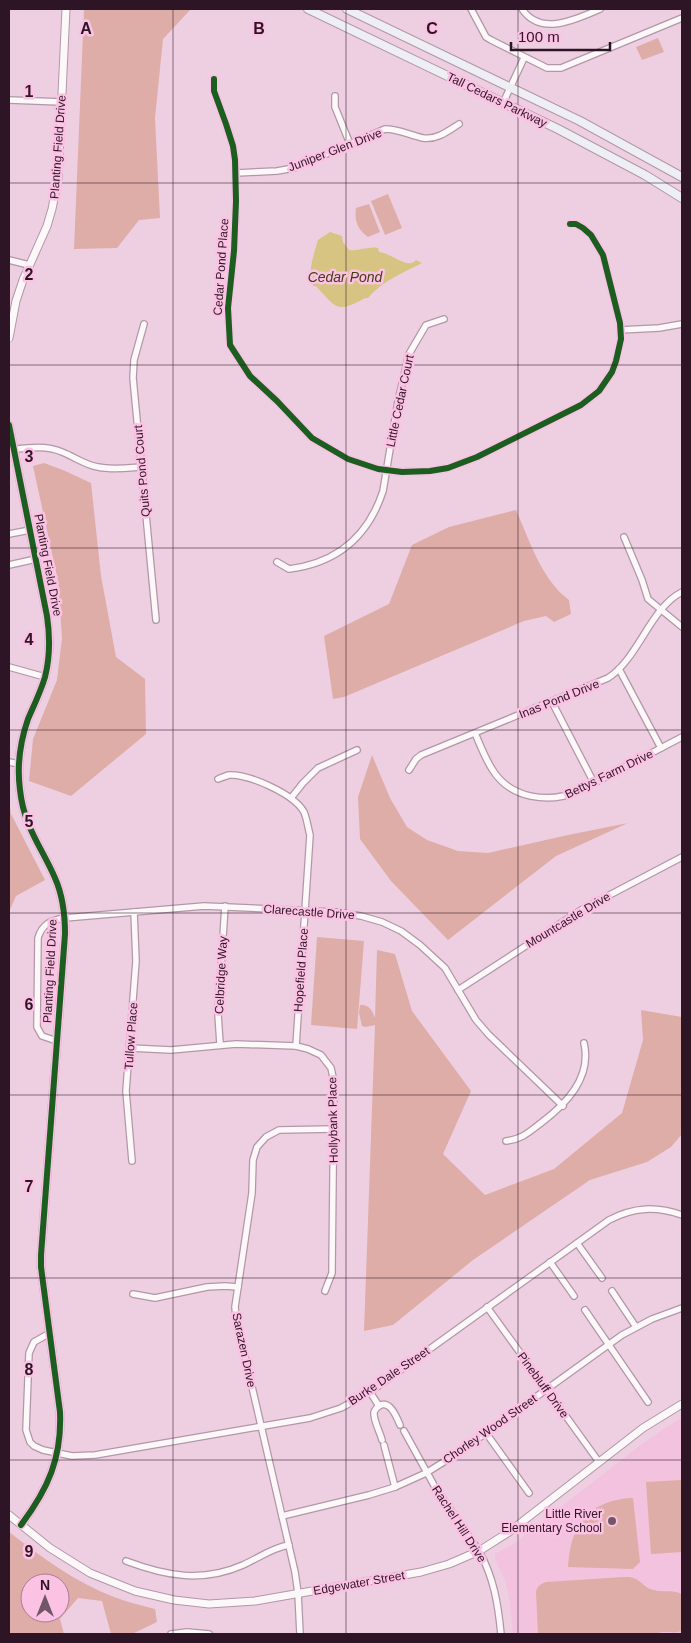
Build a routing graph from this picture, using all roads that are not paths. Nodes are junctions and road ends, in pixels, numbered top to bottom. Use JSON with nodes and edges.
{"nodes":[{"id":1,"x":66,"y":9,"type":"edge"},
{"id":2,"x":308,"y":9,"type":"edge"},
{"id":3,"x":346,"y":9,"type":"edge"},
{"id":4,"x":471,"y":9,"type":"edge"},
{"id":5,"x":522,"y":9,"type":"edge"},
{"id":6,"x":600,"y":9,"type":"edge"},
{"id":7,"x":682,"y":18,"type":"edge"},
{"id":8,"x":524,"y":58,"type":"junction"},
{"id":9,"x":214,"y":79,"type":"dead end"},
{"id":10,"x":510,"y":88,"type":"junction"},
{"id":11,"x":335,"y":96,"type":"dead end"},
{"id":12,"x":9,"y":100,"type":"edge"},
{"id":13,"x":62,"y":102,"type":"junction"},
{"id":14,"x":503,"y":103,"type":"junction"},
{"id":15,"x":459,"y":124,"type":"dead end"},
{"id":16,"x":350,"y":144,"type":"junction"},
{"id":17,"x":236,"y":173,"type":"junction"},
{"id":18,"x":682,"y":177,"type":"edge"},
{"id":19,"x":682,"y":198,"type":"edge"},
{"id":20,"x":570,"y":224,"type":"dead end"},
{"id":21,"x":9,"y":260,"type":"edge"},
{"id":22,"x":29,"y":265,"type":"junction"},
{"id":23,"x":444,"y":319,"type":"dead end"},
{"id":24,"x":144,"y":324,"type":"dead end"},
{"id":25,"x":682,"y":324,"type":"edge"},
{"id":26,"x":620,"y":330,"type":"junction"},
{"id":27,"x":9,"y":338,"type":"edge"},
{"id":28,"x":9,"y":425,"type":"edge"},
{"id":29,"x":11,"y":449,"type":"edge"},
{"id":30,"x":141,"y":467,"type":"junction"},
{"id":31,"x":386,"y":471,"type":"junction"},
{"id":32,"x":30,"y":530,"type":"junction"},
{"id":33,"x":9,"y":534,"type":"edge"},
{"id":34,"x":624,"y":537,"type":"dead end"},
{"id":35,"x":36,"y":559,"type":"junction"},
{"id":36,"x":277,"y":562,"type":"dead end"},
{"id":37,"x":9,"y":565,"type":"edge"},
{"id":38,"x":682,"y":592,"type":"edge"},
{"id":39,"x":662,"y":610,"type":"junction"},
{"id":40,"x":156,"y":620,"type":"dead end"},
{"id":41,"x":682,"y":627,"type":"edge"},
{"id":42,"x":9,"y":667,"type":"edge"},
{"id":43,"x":619,"y":669,"type":"junction"},
{"id":44,"x":45,"y":677,"type":"junction"},
{"id":45,"x":552,"y":702,"type":"junction"},
{"id":46,"x":475,"y":733,"type":"junction"},
{"id":47,"x":682,"y":737,"type":"edge"},
{"id":48,"x":660,"y":748,"type":"junction"},
{"id":49,"x":357,"y":750,"type":"dead end"},
{"id":50,"x":9,"y":762,"type":"edge"},
{"id":51,"x":19,"y":764,"type":"junction"},
{"id":52,"x":409,"y":770,"type":"dead end"},
{"id":53,"x":218,"y":779,"type":"dead end"},
{"id":54,"x":594,"y":783,"type":"junction"},
{"id":55,"x":291,"y":798,"type":"junction"},
{"id":56,"x":682,"y":857,"type":"edge"},
{"id":57,"x":225,"y":906,"type":"junction"},
{"id":58,"x":305,"y":911,"type":"junction"},
{"id":59,"x":134,"y":912,"type":"junction"},
{"id":60,"x":65,"y":918,"type":"junction"},
{"id":61,"x":458,"y":990,"type":"junction"},
{"id":62,"x":57,"y":1041,"type":"junction"},
{"id":63,"x":584,"y":1043,"type":"dead end"},
{"id":64,"x":220,"y":1044,"type":"junction"},
{"id":65,"x":296,"y":1046,"type":"junction"},
{"id":66,"x":130,"y":1048,"type":"junction"},
{"id":67,"x":563,"y":1106,"type":"junction"},
{"id":68,"x":334,"y":1129,"type":"junction"},
{"id":69,"x":506,"y":1141,"type":"dead end"},
{"id":70,"x":132,"y":1161,"type":"dead end"},
{"id":71,"x":682,"y":1215,"type":"edge"},
{"id":72,"x":577,"y":1243,"type":"junction"},
{"id":73,"x":550,"y":1262,"type":"junction"},
{"id":74,"x":602,"y":1278,"type":"dead end"},
{"id":75,"x":238,"y":1287,"type":"junction"},
{"id":76,"x":325,"y":1291,"type":"dead end"},
{"id":77,"x":612,"y":1291,"type":"dead end"},
{"id":78,"x":134,"y":1294,"type":"dead end"},
{"id":79,"x":574,"y":1296,"type":"dead end"},
{"id":80,"x":488,"y":1307,"type":"junction"},
{"id":81,"x":682,"y":1308,"type":"edge"},
{"id":82,"x":585,"y":1310,"type":"dead end"},
{"id":83,"x":636,"y":1327,"type":"junction"},
{"id":84,"x":50,"y":1333,"type":"junction"},
{"id":85,"x":609,"y":1344,"type":"junction"},
{"id":86,"x":546,"y":1389,"type":"junction"},
{"id":87,"x":370,"y":1392,"type":"junction"},
{"id":88,"x":648,"y":1402,"type":"dead end"},
{"id":89,"x":682,"y":1404,"type":"edge"},
{"id":90,"x":379,"y":1406,"type":"junction"},
{"id":91,"x":400,"y":1425,"type":"dead end"},
{"id":92,"x":261,"y":1426,"type":"junction"},
{"id":93,"x":404,"y":1431,"type":"dead end"},
{"id":94,"x":486,"y":1433,"type":"junction"},
{"id":95,"x":57,"y":1453,"type":"junction"},
{"id":96,"x":599,"y":1462,"type":"junction"},
{"id":97,"x":426,"y":1473,"type":"junction"},
{"id":98,"x":396,"y":1487,"type":"junction"},
{"id":99,"x":529,"y":1493,"type":"dead end"},
{"id":100,"x":9,"y":1515,"type":"edge"},
{"id":101,"x":282,"y":1516,"type":"junction"},
{"id":102,"x":21,"y":1525,"type":"junction"},
{"id":103,"x":289,"y":1544,"type":"junction"},
{"id":104,"x":479,"y":1551,"type":"junction"},
{"id":105,"x":126,"y":1561,"type":"dead end"},
{"id":106,"x":298,"y":1593,"type":"junction"},
{"id":107,"x":171,"y":1634,"type":"edge"},
{"id":108,"x":209,"y":1634,"type":"edge"},
{"id":109,"x":300,"y":1634,"type":"edge"},
{"id":110,"x":501,"y":1634,"type":"edge"}],
"edges":[{"from":1,"to":13,"type":"street","name":"Planting Field Drive"},
{"from":2,"to":14,"type":"main road","name":"Tall Cedars Parkway"},
{"from":3,"to":10,"type":"main road","name":"Tall Cedars Parkway"},
{"from":4,"to":8,"type":"street"},
{"from":5,"to":6,"type":"street"},
{"from":7,"to":8,"type":"street"},
{"from":8,"to":10,"type":"street"},
{"from":9,"to":17,"type":"street","name":"Cedar Pond Place"},
{"from":10,"to":14,"type":"street"},
{"from":10,"to":18,"type":"main road","name":"Tall Cedars Parkway"},
{"from":11,"to":16,"type":"street"},
{"from":12,"to":13,"type":"street"},
{"from":13,"to":22,"type":"street","name":"Planting Field Drive"},
{"from":14,"to":19,"type":"main road","name":"Tall Cedars Parkway"},
{"from":15,"to":16,"type":"street","name":"Juniper Glen Drive"},
{"from":16,"to":17,"type":"street","name":"Juniper Glen Drive"},
{"from":17,"to":31,"type":"street","name":"Cedar Pond Place"},
{"from":20,"to":26,"type":"street","name":"Cedar Pond Place"},
{"from":21,"to":22,"type":"street"},
{"from":22,"to":27,"type":"street","name":"Planting Field Drive"},
{"from":23,"to":31,"type":"street","name":"Little Cedar Court"},
{"from":24,"to":30,"type":"street","name":"Quits Pond Court"},
{"from":25,"to":26,"type":"street"},
{"from":26,"to":31,"type":"street","name":"Cedar Pond Place"},
{"from":28,"to":29,"type":"street","name":"Planting Field Drive"},
{"from":29,"to":30,"type":"street"},
{"from":29,"to":32,"type":"street","name":"Planting Field Drive"},
{"from":30,"to":40,"type":"street","name":"Quits Pond Court"},
{"from":31,"to":36,"type":"street","name":"Little Cedar Court"},
{"from":32,"to":33,"type":"street"},
{"from":32,"to":35,"type":"street","name":"Planting Field Drive"},
{"from":34,"to":39,"type":"street"},
{"from":35,"to":37,"type":"street"},
{"from":35,"to":44,"type":"street","name":"Planting Field Drive"},
{"from":38,"to":39,"type":"street","name":"Inas Pond Drive"},
{"from":39,"to":41,"type":"street"},
{"from":39,"to":43,"type":"street","name":"Inas Pond Drive"},
{"from":42,"to":44,"type":"street"},
{"from":43,"to":45,"type":"street","name":"Inas Pond Drive"},
{"from":43,"to":48,"type":"street"},
{"from":44,"to":51,"type":"street","name":"Planting Field Drive"},
{"from":45,"to":46,"type":"street","name":"Inas Pond Drive"},
{"from":45,"to":54,"type":"street"},
{"from":46,"to":52,"type":"street","name":"Inas Pond Drive"},
{"from":46,"to":54,"type":"street","name":"Bettys Farm Drive"},
{"from":47,"to":48,"type":"street","name":"Bettys Farm Drive"},
{"from":48,"to":54,"type":"street","name":"Bettys Farm Drive"},
{"from":49,"to":55,"type":"street"},
{"from":50,"to":51,"type":"street"},
{"from":51,"to":60,"type":"street","name":"Planting Field Drive"},
{"from":53,"to":55,"type":"street","name":"Hopefield Place"},
{"from":55,"to":58,"type":"street","name":"Hopefield Place"},
{"from":56,"to":61,"type":"street","name":"Mountcastle Drive"},
{"from":57,"to":58,"type":"street","name":"Clarecastle Drive"},
{"from":57,"to":59,"type":"street","name":"Clarecastle Drive"},
{"from":57,"to":64,"type":"street","name":"Celbridge Way"},
{"from":58,"to":61,"type":"street","name":"Clarecastle Drive"},
{"from":58,"to":65,"type":"street","name":"Hopefield Place"},
{"from":59,"to":60,"type":"street","name":"Clarecastle Drive"},
{"from":59,"to":66,"type":"street","name":"Tullow Place"},
{"from":60,"to":62,"type":"street","name":"Planting Field Drive"},
{"from":60,"to":62,"type":"street","name":"Clarecastle Drive"},
{"from":61,"to":67,"type":"street","name":"Clarecastle Drive"},
{"from":62,"to":84,"type":"street","name":"Planting Field Drive"},
{"from":63,"to":67,"type":"street"},
{"from":64,"to":65,"type":"street","name":"Hollybank Place"},
{"from":64,"to":66,"type":"street","name":"Hollybank Place"},
{"from":65,"to":68,"type":"street","name":"Hollybank Place"},
{"from":66,"to":70,"type":"street","name":"Tullow Place"},
{"from":67,"to":69,"type":"street"},
{"from":68,"to":75,"type":"street","name":"Sarazen Drive"},
{"from":68,"to":76,"type":"street","name":"Hollybank Place"},
{"from":71,"to":72,"type":"street","name":"Burke Dale Street"},
{"from":72,"to":73,"type":"street","name":"Burke Dale Street"},
{"from":72,"to":74,"type":"street"},
{"from":73,"to":79,"type":"street"},
{"from":73,"to":80,"type":"street","name":"Burke Dale Street"},
{"from":75,"to":78,"type":"street"},
{"from":75,"to":92,"type":"street","name":"Sarazen Drive"},
{"from":77,"to":83,"type":"street"},
{"from":80,"to":86,"type":"street","name":"Pinebluff Drive"},
{"from":80,"to":87,"type":"street","name":"Burke Dale Street"},
{"from":81,"to":83,"type":"street","name":"Chorley Wood Street"},
{"from":82,"to":85,"type":"street"},
{"from":83,"to":85,"type":"street","name":"Chorley Wood Street"},
{"from":84,"to":95,"type":"street","name":"Planting Field Drive"},
{"from":84,"to":95,"type":"street","name":"Burke Dale Street"},
{"from":85,"to":86,"type":"street","name":"Chorley Wood Street"},
{"from":85,"to":88,"type":"street"},
{"from":86,"to":94,"type":"street","name":"Chorley Wood Street"},
{"from":86,"to":96,"type":"street","name":"Pinebluff Drive"},
{"from":87,"to":90,"type":"street"},
{"from":87,"to":92,"type":"street","name":"Burke Dale Street"},
{"from":89,"to":96,"type":"street","name":"Edgewater Street"},
{"from":90,"to":91,"type":"street"},
{"from":90,"to":98,"type":"street"},
{"from":92,"to":95,"type":"street","name":"Burke Dale Street"},
{"from":92,"to":101,"type":"street","name":"Sarazen Drive"},
{"from":93,"to":97,"type":"street","name":"Rachel Hill Drive"},
{"from":94,"to":97,"type":"street","name":"Chorley Wood Street"},
{"from":94,"to":99,"type":"street"},
{"from":95,"to":102,"type":"street","name":"Planting Field Drive"},
{"from":96,"to":104,"type":"street","name":"Edgewater Street"},
{"from":97,"to":98,"type":"street","name":"Chorley Wood Street"},
{"from":97,"to":104,"type":"street","name":"Rachel Hill Drive"},
{"from":98,"to":101,"type":"street","name":"Chorley Wood Street"},
{"from":100,"to":102,"type":"street","name":"Edgewater Street"},
{"from":101,"to":103,"type":"street","name":"Sarazen Drive"},
{"from":102,"to":106,"type":"street","name":"Edgewater Street"},
{"from":103,"to":105,"type":"street"},
{"from":103,"to":106,"type":"street","name":"Sarazen Drive"},
{"from":104,"to":106,"type":"street","name":"Edgewater Street"},
{"from":104,"to":110,"type":"street","name":"Rachel Hill Drive"},
{"from":106,"to":109,"type":"street","name":"Sarazen Drive"},
{"from":107,"to":108,"type":"street"}]}
